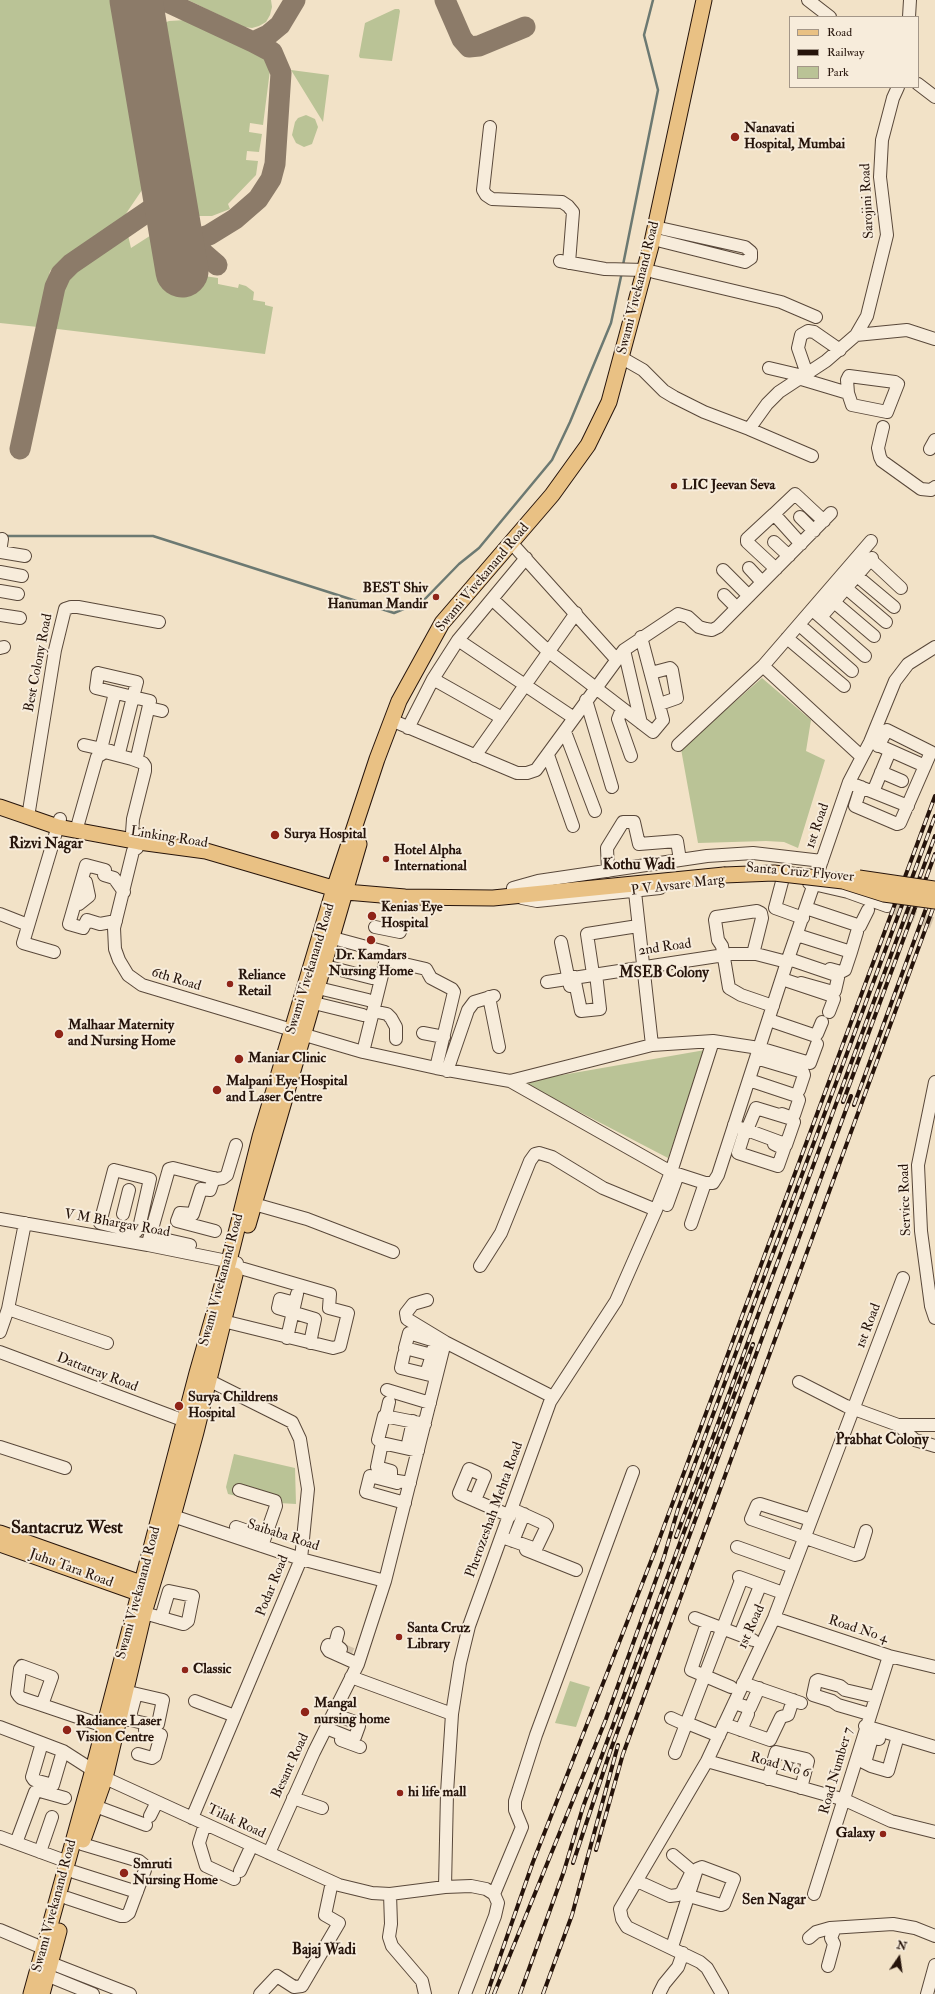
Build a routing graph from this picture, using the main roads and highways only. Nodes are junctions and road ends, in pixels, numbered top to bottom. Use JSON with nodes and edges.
{"nodes":[{"id":1,"x":704,"y":0,"type":"edge"},
{"id":2,"x":713,"y":0,"type":"edge"},
{"id":3,"x":649,"y":271,"type":"junction"},
{"id":4,"x":626,"y":360,"type":"junction"},
{"id":5,"x":432,"y":649,"type":"junction"},
{"id":6,"x":0,"y":800,"type":"edge"},
{"id":7,"x":0,"y":807,"type":"edge"},
{"id":8,"x":28,"y":814,"type":"junction"},
{"id":9,"x":723,"y":872,"type":"junction"},
{"id":10,"x":342,"y":886,"type":"junction"},
{"id":11,"x":935,"y":889,"type":"edge"},
{"id":12,"x":517,"y":891,"type":"joint"},
{"id":13,"x":935,"y":901,"type":"edge"},
{"id":14,"x":298,"y":1032,"type":"junction"},
{"id":15,"x":233,"y":1257,"type":"junction"},
{"id":16,"x":191,"y":1423,"type":"junction"},
{"id":17,"x":0,"y":1533,"type":"edge"},
{"id":18,"x":0,"y":1544,"type":"edge"},
{"id":19,"x":42,"y":1553,"type":"junction"},
{"id":20,"x":143,"y":1589,"type":"junction"},
{"id":21,"x":117,"y":1721,"type":"junction"},
{"id":22,"x":98,"y":1774,"type":"junction"},
{"id":23,"x":71,"y":1867,"type":"junction"},
{"id":24,"x":46,"y":1962,"type":"junction"},
{"id":25,"x":31,"y":1994,"type":"edge"},
{"id":26,"x":42,"y":1994,"type":"edge"}],
"edges":[{"from":1,"to":3,"type":"main road","name":"Swami Vivekanand Road"},
{"from":2,"to":3,"type":"main road","name":"Swami Vivekanand Road"},
{"from":3,"to":4,"type":"main road","name":"Swami Vivekanand Road"},
{"from":4,"to":5,"type":"main road","name":"Swami Vivekanand Road"},
{"from":4,"to":5,"type":"main road","name":"Swami Vivekanand Road"},
{"from":5,"to":10,"type":"main road","name":"Swami Vivekanand Road"},
{"from":6,"to":8,"type":"main road","name":"Linking Road"},
{"from":7,"to":8,"type":"main road","name":"Linking Road"},
{"from":8,"to":10,"type":"main road","name":"Linking Road"},
{"from":9,"to":11,"type":"main road","name":"Santa Cruz Flyover","bridge":true},
{"from":9,"to":12,"type":"main road","name":"Santa Cruz Flyover"},
{"from":9,"to":13,"type":"main road","bridge":true},
{"from":10,"to":12,"type":"main road","name":"P V Avsare Marg"},
{"from":10,"to":14,"type":"main road","name":"Swami Vivekanand Road"},
{"from":10,"to":14,"type":"main road","name":"Swami Vivekanand Road"},
{"from":14,"to":15,"type":"main road","name":"Swami Vivekanand Road"},
{"from":14,"to":15,"type":"main road","name":"Swami Vivekanand Road"},
{"from":15,"to":16,"type":"main road","name":"Swami Vivekanand Road"},
{"from":15,"to":16,"type":"main road","name":"Swami Vivekanand Road"},
{"from":16,"to":20,"type":"main road","name":"Swami Vivekanand Road"},
{"from":16,"to":20,"type":"main road","name":"Swami Vivekanand Road"},
{"from":17,"to":19,"type":"main road","name":"Juhu Tara Road"},
{"from":18,"to":19,"type":"main road","name":"Juhu Tara Road"},
{"from":19,"to":20,"type":"main road","name":"Juhu Tara Road"},
{"from":20,"to":21,"type":"main road","name":"Swami Vivekanand Road"},
{"from":20,"to":21,"type":"main road","name":"Swami Vivekanand Road"},
{"from":21,"to":22,"type":"main road","name":"Swami Vivekanand Road"},
{"from":22,"to":23,"type":"main road","name":"Swami Vivekanand Road"},
{"from":22,"to":23,"type":"main road","name":"Swami Vivekanand Road"},
{"from":23,"to":24,"type":"main road","name":"Swami Vivekanand Road"},
{"from":23,"to":24,"type":"main road","name":"Swami Vivekanand Road"},
{"from":24,"to":25,"type":"main road","name":"Swami Vivekanand Road"},
{"from":24,"to":26,"type":"main road","name":"Swami Vivekanand Road"}]}
